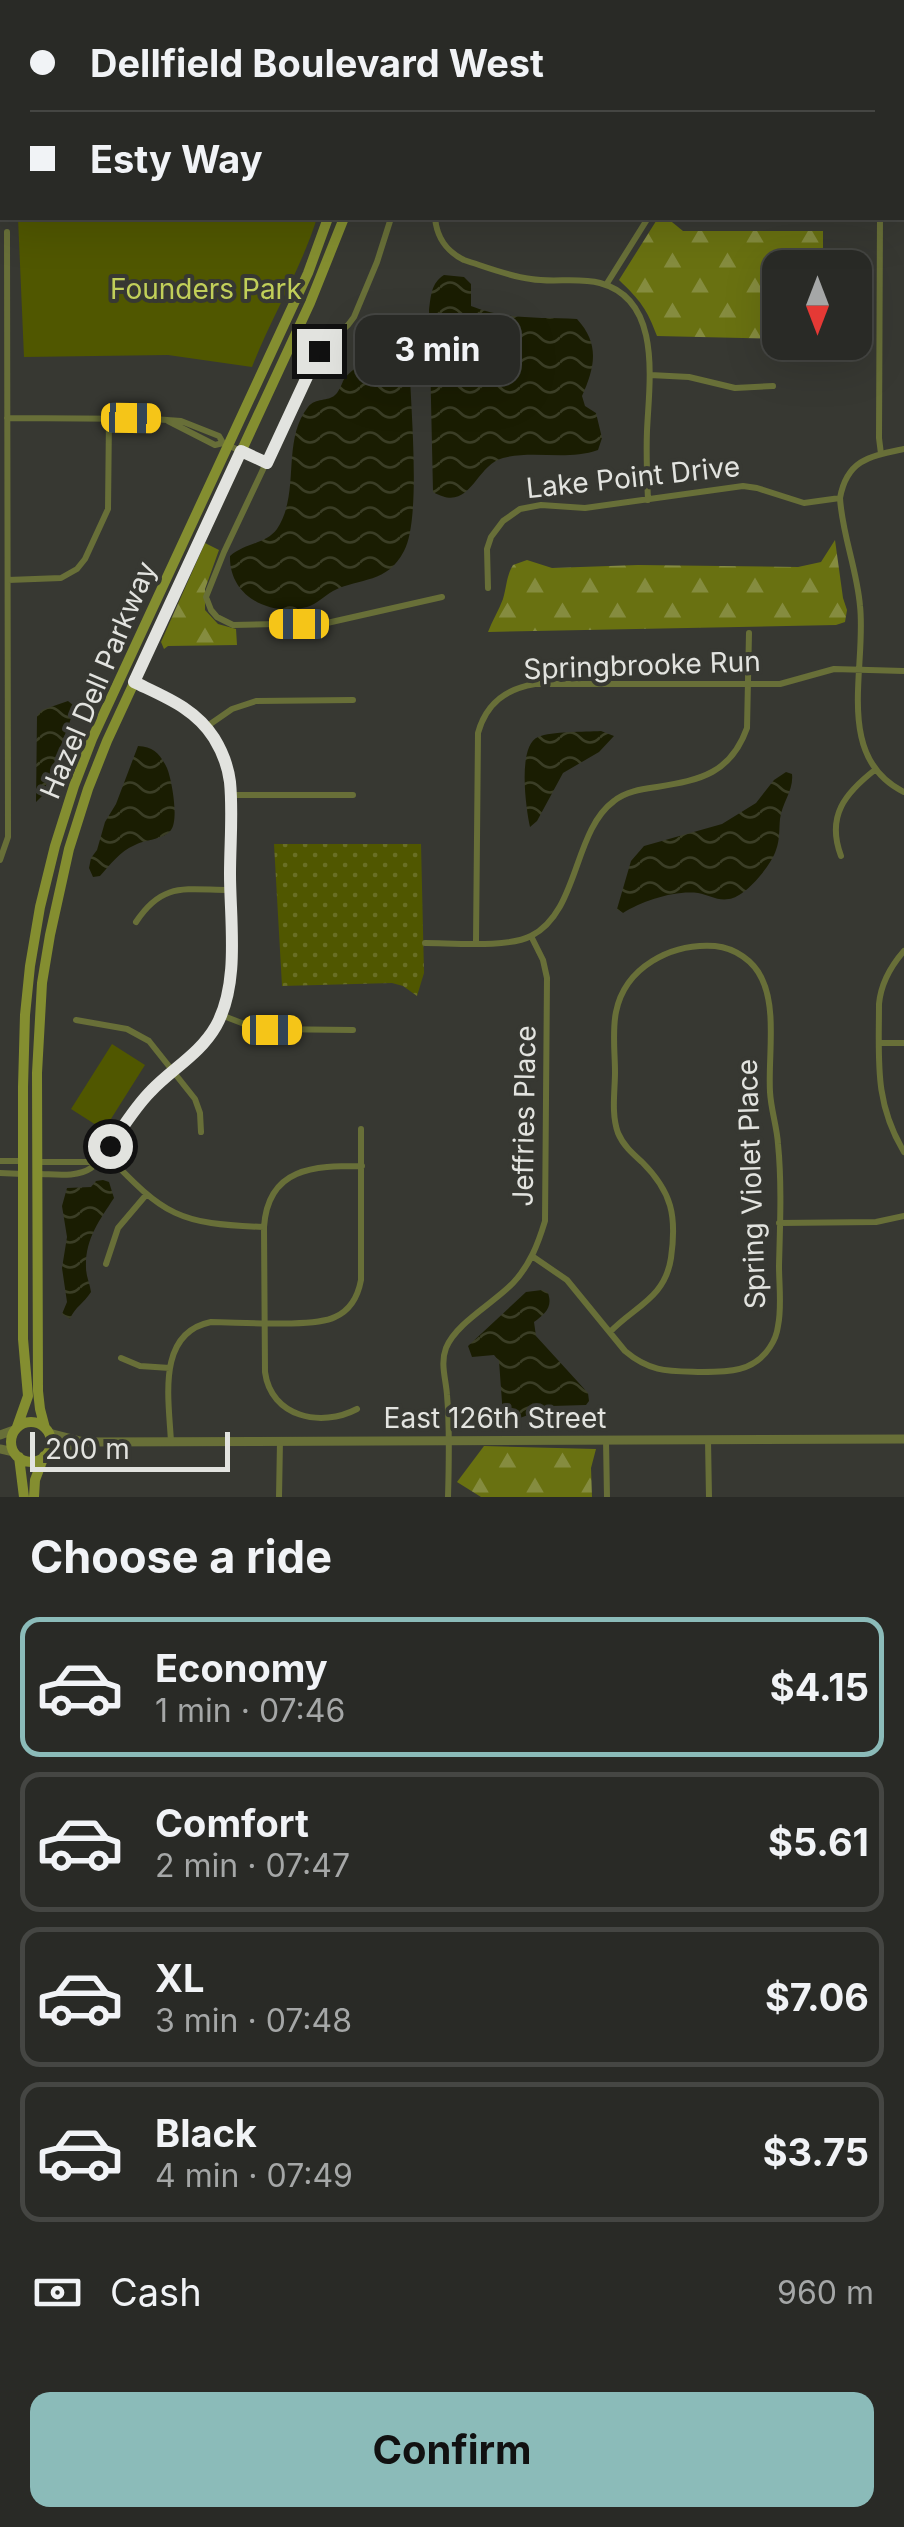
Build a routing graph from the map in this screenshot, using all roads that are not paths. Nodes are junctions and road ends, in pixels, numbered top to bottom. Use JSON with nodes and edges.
{"nodes":[{"id":1,"x":327,"y":220,"type":"edge"},
{"id":2,"x":343,"y":220,"type":"edge"},
{"id":3,"x":390,"y":220,"type":"edge"},
{"id":4,"x":435,"y":220,"type":"edge"},
{"id":5,"x":647,"y":220,"type":"edge"},
{"id":6,"x":880,"y":220,"type":"edge"},
{"id":7,"x":7,"y":232,"type":"dead end"},
{"id":8,"x":606,"y":285,"type":"junction"},
{"id":9,"x":650,"y":375,"type":"junction"},
{"id":10,"x":773,"y":386,"type":"dead end"},
{"id":11,"x":7,"y":418,"type":"junction"},
{"id":12,"x":109,"y":418,"type":"junction"},
{"id":13,"x":225,"y":444,"type":"junction"},
{"id":14,"x":904,"y":449,"type":"edge"},
{"id":15,"x":241,"y":451,"type":"junction"},
{"id":16,"x":881,"y":454,"type":"junction"},
{"id":17,"x":267,"y":463,"type":"junction"},
{"id":18,"x":840,"y":498,"type":"junction"},
{"id":19,"x":648,"y":500,"type":"junction"},
{"id":20,"x":8,"y":580,"type":"junction"},
{"id":21,"x":488,"y":588,"type":"dead end"},
{"id":22,"x":442,"y":598,"type":"dead end"},
{"id":23,"x":748,"y":634,"type":"dead end"},
{"id":24,"x":858,"y":669,"type":"junction"},
{"id":25,"x":904,"y":671,"type":"edge"},
{"id":26,"x":134,"y":682,"type":"junction"},
{"id":27,"x":748,"y":684,"type":"junction"},
{"id":28,"x":354,"y":700,"type":"dead end"},
{"id":29,"x":206,"y":727,"type":"junction"},
{"id":30,"x":876,"y":769,"type":"junction"},
{"id":31,"x":4,"y":783,"type":"edge"},
{"id":32,"x":904,"y":792,"type":"edge"},
{"id":33,"x":230,"y":795,"type":"junction"},
{"id":34,"x":353,"y":795,"type":"dead end"},
{"id":35,"x":842,"y":856,"type":"dead end"},
{"id":36,"x":0,"y":860,"type":"edge"},
{"id":37,"x":230,"y":890,"type":"junction"},
{"id":38,"x":136,"y":922,"type":"dead end"},
{"id":39,"x":532,"y":936,"type":"junction"},
{"id":40,"x":425,"y":943,"type":"dead end"},
{"id":41,"x":476,"y":943,"type":"junction"},
{"id":42,"x":904,"y":951,"type":"edge"},
{"id":43,"x":221,"y":1015,"type":"junction"},
{"id":44,"x":76,"y":1020,"type":"dead end"},
{"id":45,"x":353,"y":1030,"type":"dead end"},
{"id":46,"x":879,"y":1043,"type":"junction"},
{"id":47,"x":904,"y":1043,"type":"edge"},
{"id":48,"x":174,"y":1071,"type":"junction"},
{"id":49,"x":361,"y":1129,"type":"dead end"},
{"id":50,"x":201,"y":1132,"type":"dead end"},
{"id":51,"x":904,"y":1152,"type":"edge"},
{"id":52,"x":106,"y":1154,"type":"junction"},
{"id":53,"x":0,"y":1160,"type":"edge"},
{"id":54,"x":97,"y":1162,"type":"junction"},
{"id":55,"x":362,"y":1166,"type":"junction"},
{"id":56,"x":23,"y":1168,"type":"junction"},
{"id":57,"x":38,"y":1168,"type":"junction"},
{"id":58,"x":0,"y":1173,"type":"edge"},
{"id":59,"x":146,"y":1195,"type":"junction"},
{"id":60,"x":904,"y":1216,"type":"edge"},
{"id":61,"x":780,"y":1223,"type":"junction"},
{"id":62,"x":264,"y":1227,"type":"junction"},
{"id":63,"x":532,"y":1256,"type":"junction"},
{"id":64,"x":106,"y":1264,"type":"dead end"},
{"id":65,"x":265,"y":1322,"type":"junction"},
{"id":66,"x":610,"y":1332,"type":"junction"},
{"id":67,"x":121,"y":1358,"type":"dead end"},
{"id":68,"x":170,"y":1368,"type":"junction"},
{"id":69,"x":357,"y":1409,"type":"dead end"},
{"id":70,"x":16,"y":1429,"type":"junction"},
{"id":71,"x":47,"y":1431,"type":"junction"},
{"id":72,"x":0,"y":1435,"type":"edge"},
{"id":73,"x":904,"y":1439,"type":"edge"},
{"id":74,"x":606,"y":1440,"type":"junction"},
{"id":75,"x":708,"y":1440,"type":"junction"},
{"id":76,"x":280,"y":1441,"type":"junction"},
{"id":77,"x":448,"y":1441,"type":"junction"},
{"id":78,"x":87,"y":1442,"type":"junction"},
{"id":79,"x":171,"y":1442,"type":"junction"},
{"id":80,"x":0,"y":1449,"type":"edge"},
{"id":81,"x":46,"y":1453,"type":"junction"},
{"id":82,"x":16,"y":1455,"type":"junction"},
{"id":83,"x":24,"y":1497,"type":"edge"},
{"id":84,"x":34,"y":1497,"type":"edge"},
{"id":85,"x":280,"y":1497,"type":"edge"},
{"id":86,"x":448,"y":1497,"type":"edge"},
{"id":87,"x":607,"y":1497,"type":"edge"},
{"id":88,"x":708,"y":1497,"type":"edge"}],
"edges":[{"from":1,"to":13,"type":"main road","name":"Hazel Dell Parkway"},
{"from":2,"to":15,"type":"main road","name":"Hazel Dell Parkway"},
{"from":3,"to":17,"type":"street"},
{"from":4,"to":8,"type":"street"},
{"from":5,"to":8,"type":"street"},
{"from":6,"to":16,"type":"street"},
{"from":7,"to":11,"type":"street"},
{"from":8,"to":9,"type":"street"},
{"from":9,"to":10,"type":"street"},
{"from":9,"to":19,"type":"street"},
{"from":11,"to":12,"type":"street"},
{"from":11,"to":20,"type":"street"},
{"from":12,"to":13,"type":"street"},
{"from":12,"to":20,"type":"street"},
{"from":13,"to":15,"type":"street"},
{"from":13,"to":56,"type":"main road","name":"Hazel Dell Parkway"},
{"from":14,"to":16,"type":"street"},
{"from":15,"to":17,"type":"street"},
{"from":15,"to":26,"type":"main road","name":"Hazel Dell Parkway"},
{"from":16,"to":18,"type":"street"},
{"from":17,"to":22,"type":"street"},
{"from":18,"to":19,"type":"street","name":"Lake Point Drive"},
{"from":18,"to":24,"type":"street"},
{"from":19,"to":21,"type":"street","name":"Lake Point Drive"},
{"from":20,"to":31,"type":"street"},
{"from":23,"to":27,"type":"street"},
{"from":24,"to":25,"type":"street","name":"Springbrooke Run"},
{"from":24,"to":27,"type":"street","name":"Springbrooke Run"},
{"from":24,"to":30,"type":"street"},
{"from":26,"to":29,"type":"street"},
{"from":26,"to":57,"type":"main road","name":"Hazel Dell Parkway"},
{"from":27,"to":39,"type":"street"},
{"from":27,"to":41,"type":"street","name":"Springbrooke Run"},
{"from":28,"to":29,"type":"street"},
{"from":29,"to":33,"type":"street"},
{"from":30,"to":32,"type":"street"},
{"from":30,"to":35,"type":"street"},
{"from":31,"to":36,"type":"street"},
{"from":33,"to":34,"type":"street"},
{"from":33,"to":37,"type":"street"},
{"from":37,"to":38,"type":"street"},
{"from":37,"to":43,"type":"street"},
{"from":39,"to":41,"type":"street"},
{"from":39,"to":63,"type":"street","name":"Jeffries Place"},
{"from":40,"to":41,"type":"street"},
{"from":42,"to":46,"type":"street"},
{"from":43,"to":45,"type":"street"},
{"from":43,"to":48,"type":"street"},
{"from":44,"to":48,"type":"street"},
{"from":46,"to":47,"type":"street"},
{"from":46,"to":51,"type":"street"},
{"from":48,"to":50,"type":"street"},
{"from":48,"to":52,"type":"street"},
{"from":49,"to":55,"type":"street"},
{"from":52,"to":54,"type":"street"},
{"from":52,"to":59,"type":"street"},
{"from":53,"to":56,"type":"street"},
{"from":54,"to":57,"type":"street"},
{"from":54,"to":57,"type":"street"},
{"from":55,"to":62,"type":"street"},
{"from":55,"to":65,"type":"street"},
{"from":56,"to":58,"type":"street"},
{"from":56,"to":70,"type":"main road","name":"Hazel Dell Parkway"},
{"from":57,"to":71,"type":"main road","name":"Hazel Dell Parkway"},
{"from":59,"to":62,"type":"street"},
{"from":59,"to":64,"type":"street"},
{"from":60,"to":61,"type":"street"},
{"from":61,"to":66,"type":"street","name":"Spring Violet Place"},
{"from":61,"to":66,"type":"street","name":"Spring Violet Place"},
{"from":62,"to":65,"type":"street"},
{"from":63,"to":66,"type":"street","name":"Spring Violet Place"},
{"from":63,"to":77,"type":"street","name":"Jeffries Place"},
{"from":65,"to":68,"type":"street"},
{"from":65,"to":69,"type":"street"},
{"from":67,"to":68,"type":"street"},
{"from":68,"to":79,"type":"street"},
{"from":70,"to":71,"type":"main road"},
{"from":70,"to":72,"type":"street"},
{"from":70,"to":82,"type":"main road"},
{"from":71,"to":78,"type":"street","name":"East 126th Street"},
{"from":71,"to":81,"type":"main road"},
{"from":73,"to":75,"type":"street","name":"East 126th Street"},
{"from":74,"to":75,"type":"street","name":"East 126th Street"},
{"from":74,"to":77,"type":"street","name":"East 126th Street"},
{"from":74,"to":87,"type":"street"},
{"from":75,"to":88,"type":"street"},
{"from":76,"to":77,"type":"street","name":"East 126th Street"},
{"from":76,"to":79,"type":"street","name":"East 126th Street"},
{"from":76,"to":85,"type":"street"},
{"from":77,"to":86,"type":"street","name":"Jeffries Place"},
{"from":78,"to":79,"type":"street","name":"East 126th Street"},
{"from":78,"to":81,"type":"street","name":"East 126th Street"},
{"from":80,"to":82,"type":"street"},
{"from":81,"to":82,"type":"main road"},
{"from":81,"to":84,"type":"main road"},
{"from":82,"to":83,"type":"main road"}]}
